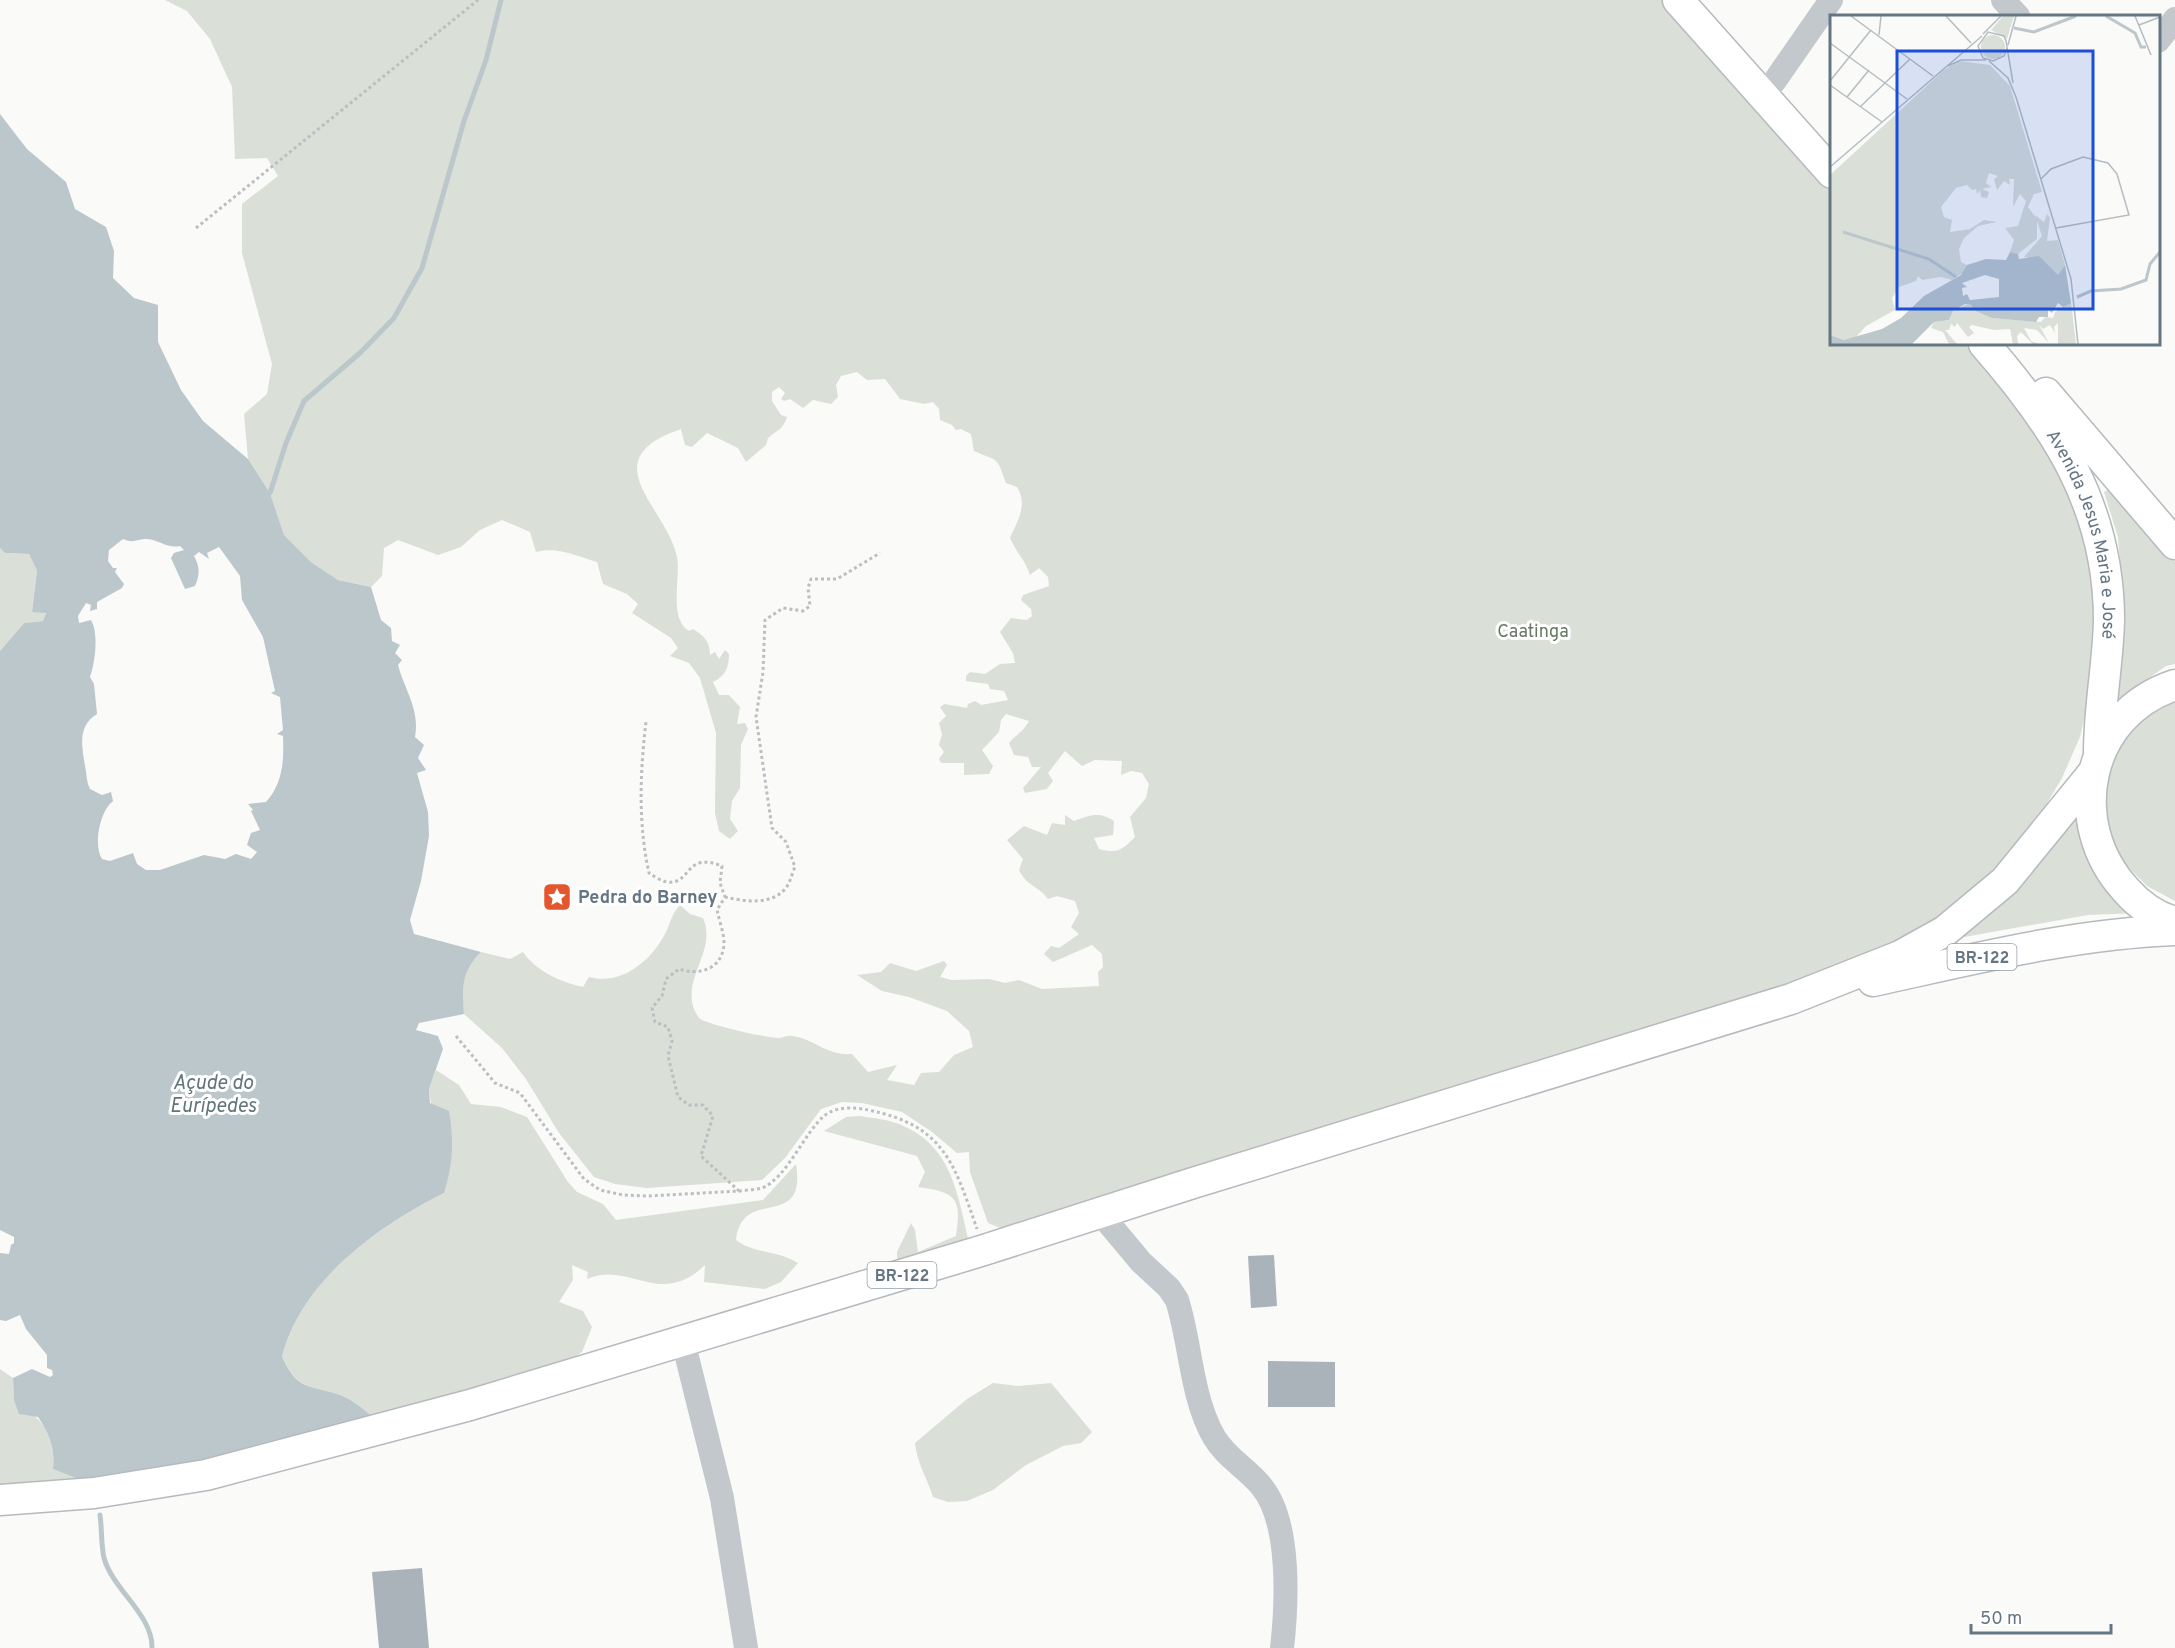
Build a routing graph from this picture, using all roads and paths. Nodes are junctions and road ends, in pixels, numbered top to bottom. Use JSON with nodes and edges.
{"nodes":[{"id":1,"x":478,"y":0,"type":"edge"},
{"id":2,"x":1678,"y":0,"type":"edge"},
{"id":3,"x":1699,"y":0,"type":"edge"},
{"id":4,"x":1831,"y":0,"type":"edge"},
{"id":5,"x":2003,"y":0,"type":"edge"},
{"id":6,"x":2017,"y":15,"type":"edge"},
{"id":7,"x":2175,"y":18,"type":"edge"},
{"id":8,"x":2160,"y":38,"type":"edge"},
{"id":9,"x":1765,"y":80,"type":"junction"},
{"id":10,"x":1830,"y":145,"type":"edge"},
{"id":11,"x":1830,"y":170,"type":"edge"},
{"id":12,"x":196,"y":228,"type":"dead end"},
{"id":13,"x":1985,"y":345,"type":"edge"},
{"id":14,"x":2005,"y":345,"type":"edge"},
{"id":15,"x":2175,"y":544,"type":"edge"},
{"id":16,"x":880,"y":553,"type":"dead end"},
{"id":17,"x":2175,"y":685,"type":"edge"},
{"id":18,"x":646,"y":722,"type":"dead end"},
{"id":19,"x":2096,"y":762,"type":"junction"},
{"id":20,"x":724,"y":897,"type":"junction"},
{"id":21,"x":2175,"y":922,"type":"edge"},
{"id":22,"x":2175,"y":930,"type":"edge"},
{"id":23,"x":1791,"y":999,"type":"junction"},
{"id":24,"x":456,"y":1036,"type":"dead end"},
{"id":25,"x":739,"y":1191,"type":"junction"},
{"id":26,"x":1100,"y":1213,"type":"junction"},
{"id":27,"x":984,"y":1250,"type":"junction"},
{"id":28,"x":683,"y":1341,"type":"junction"},
{"id":29,"x":0,"y":1500,"type":"edge"},
{"id":30,"x":746,"y":1648,"type":"edge"},
{"id":31,"x":1282,"y":1648,"type":"edge"}],
"edges":[{"from":1,"to":12,"type":"path"},
{"from":2,"to":9,"type":"main road"},
{"from":3,"to":9,"type":"main road"},
{"from":4,"to":9,"type":"street"},
{"from":5,"to":6,"type":"street"},
{"from":7,"to":8,"type":"street"},
{"from":9,"to":10,"type":"main road"},
{"from":9,"to":11,"type":"main road"},
{"from":13,"to":19,"type":"main road","name":"Avenida Jesus Maria e José"},
{"from":14,"to":15,"type":"main road","name":"Avenida Jesus Maria e José"},
{"from":16,"to":20,"type":"path"},
{"from":17,"to":19,"type":"main road","number":"BR-122"},
{"from":18,"to":20,"type":"path"},
{"from":19,"to":21,"type":"main road","number":"BR-122"},
{"from":19,"to":23,"type":"main road","number":"BR-122"},
{"from":20,"to":25,"type":"path"},
{"from":22,"to":23,"type":"main road","number":"BR-122"},
{"from":23,"to":26,"type":"main road","number":"BR-122"},
{"from":24,"to":25,"type":"path"},
{"from":25,"to":27,"type":"path"},
{"from":26,"to":27,"type":"main road","number":"BR-122"},
{"from":26,"to":31,"type":"street"},
{"from":27,"to":28,"type":"main road","number":"BR-122"},
{"from":28,"to":29,"type":"main road","number":"BR-122"},
{"from":28,"to":30,"type":"street"}]}
